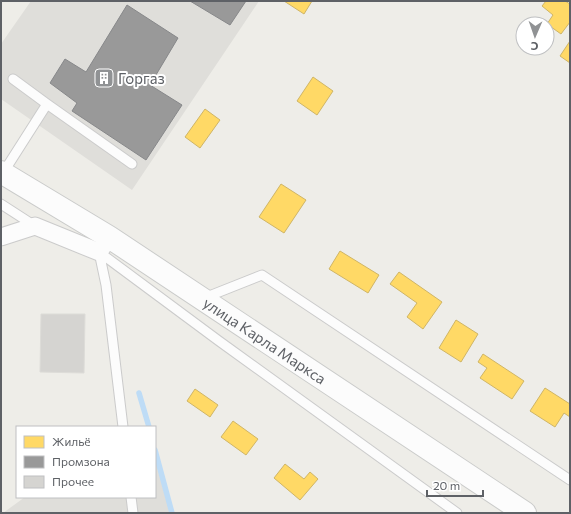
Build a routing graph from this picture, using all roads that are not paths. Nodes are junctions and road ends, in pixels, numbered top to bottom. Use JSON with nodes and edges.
{"nodes":[{"id":1,"x":13,"y":79,"type":"dead end"},
{"id":2,"x":46,"y":104,"type":"junction"},
{"id":3,"x":132,"y":164,"type":"dead end"},
{"id":4,"x":2,"y":172,"type":"edge"},
{"id":5,"x":1,"y":204,"type":"edge"},
{"id":6,"x":35,"y":226,"type":"junction"},
{"id":7,"x":1,"y":237,"type":"edge"},
{"id":8,"x":104,"y":244,"type":"junction"},
{"id":9,"x":202,"y":299,"type":"junction"},
{"id":10,"x":124,"y":426,"type":"edge"},
{"id":11,"x":570,"y":480,"type":"edge"},
{"id":12,"x":131,"y":498,"type":"edge"},
{"id":13,"x":133,"y":513,"type":"edge"},
{"id":14,"x":457,"y":513,"type":"edge"},
{"id":15,"x":525,"y":513,"type":"edge"}],
"edges":[{"from":1,"to":2,"type":"lane"},
{"from":2,"to":3,"type":"lane"},
{"from":2,"to":4,"type":"lane"},
{"from":4,"to":8,"type":"main road","name":"улица Карла Маркса"},
{"from":5,"to":6,"type":"lane"},
{"from":6,"to":7,"type":"street"},
{"from":6,"to":8,"type":"street"},
{"from":8,"to":9,"type":"main road","name":"улица Карла Маркса"},
{"from":8,"to":10,"type":"lane"},
{"from":8,"to":14,"type":"lane"},
{"from":9,"to":11,"type":"lane"},
{"from":9,"to":15,"type":"main road","name":"улица Карла Маркса"},
{"from":12,"to":13,"type":"lane"}]}
